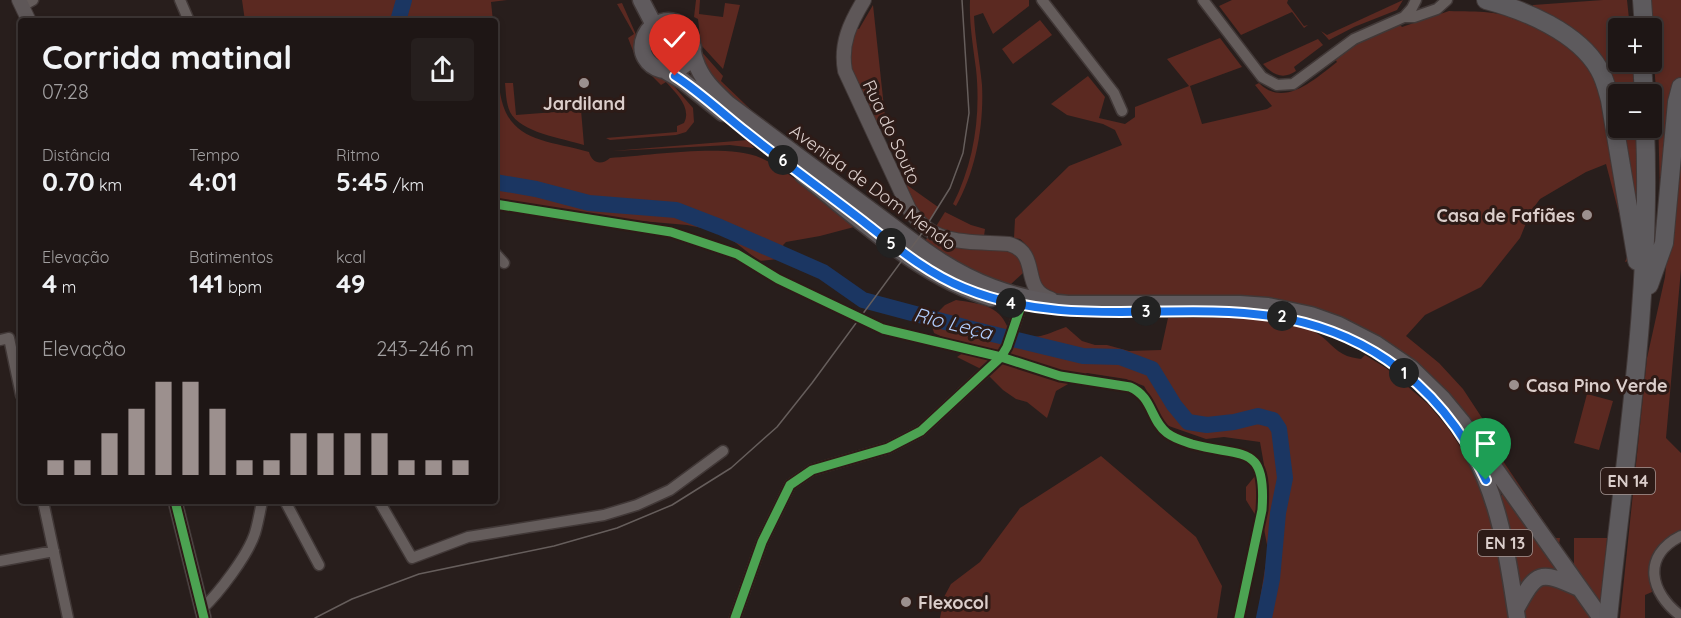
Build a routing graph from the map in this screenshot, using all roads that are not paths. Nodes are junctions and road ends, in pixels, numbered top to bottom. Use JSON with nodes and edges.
{"nodes":[{"id":1,"x":180,"y":0,"type":"edge"},
{"id":2,"x":641,"y":0,"type":"edge"},
{"id":3,"x":864,"y":0,"type":"edge"},
{"id":4,"x":1042,"y":0,"type":"edge"},
{"id":5,"x":1203,"y":0,"type":"edge"},
{"id":6,"x":1416,"y":0,"type":"edge"},
{"id":7,"x":1447,"y":0,"type":"edge"},
{"id":8,"x":1486,"y":0,"type":"edge"},
{"id":9,"x":1637,"y":0,"type":"edge"},
{"id":10,"x":1642,"y":0,"type":"edge"},
{"id":11,"x":25,"y":2,"type":"edge"},
{"id":12,"x":28,"y":18,"type":"edge"},
{"id":13,"x":188,"y":18,"type":"edge"},
{"id":14,"x":1404,"y":18,"type":"junction"},
{"id":15,"x":1638,"y":18,"type":"edge"},
{"id":16,"x":1643,"y":18,"type":"edge"},
{"id":17,"x":654,"y":25,"type":"junction"},
{"id":18,"x":693,"y":47,"type":"junction"},
{"id":19,"x":666,"y":71,"type":"junction"},
{"id":20,"x":1681,"y":87,"type":"edge"},
{"id":21,"x":1122,"y":111,"type":"dead end"},
{"id":22,"x":1645,"y":138,"type":"edge"},
{"id":23,"x":1650,"y":138,"type":"edge"},
{"id":24,"x":498,"y":256,"type":"edge"},
{"id":25,"x":504,"y":263,"type":"dead end"},
{"id":26,"x":1029,"y":269,"type":"junction"},
{"id":27,"x":992,"y":287,"type":"junction"},
{"id":28,"x":1645,"y":294,"type":"junction"},
{"id":29,"x":1068,"y":304,"type":"junction"},
{"id":30,"x":1021,"y":306,"type":"junction"},
{"id":31,"x":0,"y":340,"type":"edge"},
{"id":32,"x":18,"y":381,"type":"edge"},
{"id":33,"x":723,"y":452,"type":"dead end"},
{"id":34,"x":44,"y":504,"type":"edge"},
{"id":35,"x":176,"y":504,"type":"edge"},
{"id":36,"x":261,"y":504,"type":"edge"},
{"id":37,"x":287,"y":504,"type":"edge"},
{"id":38,"x":381,"y":504,"type":"edge"},
{"id":39,"x":1681,"y":536,"type":"edge"},
{"id":40,"x":54,"y":550,"type":"junction"},
{"id":41,"x":0,"y":559,"type":"edge"},
{"id":42,"x":320,"y":565,"type":"dead end"},
{"id":43,"x":1580,"y":588,"type":"junction"},
{"id":44,"x":203,"y":613,"type":"edge"},
{"id":45,"x":1517,"y":613,"type":"edge"},
{"id":46,"x":1681,"y":616,"type":"edge"},
{"id":47,"x":68,"y":618,"type":"edge"},
{"id":48,"x":735,"y":618,"type":"edge"},
{"id":49,"x":1601,"y":618,"type":"edge"},
{"id":50,"x":1608,"y":618,"type":"edge"},
{"id":51,"x":1614,"y":618,"type":"edge"}],
"edges":[{"from":1,"to":13,"type":"street"},
{"from":2,"to":17,"type":"main road"},
{"from":3,"to":26,"type":"street","name":"Rua do Souto"},
{"from":4,"to":21,"type":"street"},
{"from":5,"to":14,"type":"street"},
{"from":6,"to":14,"type":"street"},
{"from":7,"to":14,"type":"street"},
{"from":8,"to":28,"type":"highway"},
{"from":9,"to":15,"type":"highway"},
{"from":10,"to":16,"type":"highway"},
{"from":11,"to":12,"type":"street"},
{"from":17,"to":18,"type":"main road","number":"EN 13"},
{"from":17,"to":19,"type":"main road","number":"EN 13"},
{"from":18,"to":19,"type":"main road"},
{"from":18,"to":27,"type":"main road","name":"Avenida de Dom Mendo","number":"EN 13"},
{"from":19,"to":30,"type":"main road","name":"Avenida de Dom Mendo","number":"EN 13"},
{"from":20,"to":28,"type":"highway"},
{"from":22,"to":28,"type":"highway","number":"EN 14"},
{"from":23,"to":28,"type":"highway","number":"EN 14"},
{"from":24,"to":25,"type":"street"},
{"from":26,"to":27,"type":"street"},
{"from":26,"to":29,"type":"street"},
{"from":27,"to":29,"type":"main road","name":"Avenida de Dom Mendo","number":"EN 13"},
{"from":28,"to":50,"type":"highway","number":"EN 14"},
{"from":28,"to":51,"type":"highway","number":"EN 14"},
{"from":29,"to":43,"type":"main road","number":"EN 13"},
{"from":30,"to":45,"type":"main road","number":"EN 13"},
{"from":30,"to":48,"type":"street"},
{"from":31,"to":32,"type":"street"},
{"from":33,"to":38,"type":"street"},
{"from":34,"to":40,"type":"street"},
{"from":35,"to":44,"type":"street"},
{"from":36,"to":44,"type":"street"},
{"from":37,"to":42,"type":"street"},
{"from":39,"to":46,"type":"street"},
{"from":40,"to":41,"type":"street"},
{"from":40,"to":47,"type":"street"},
{"from":43,"to":45,"type":"main road","number":"EN 13"},
{"from":43,"to":49,"type":"main road","number":"EN 13"}]}
